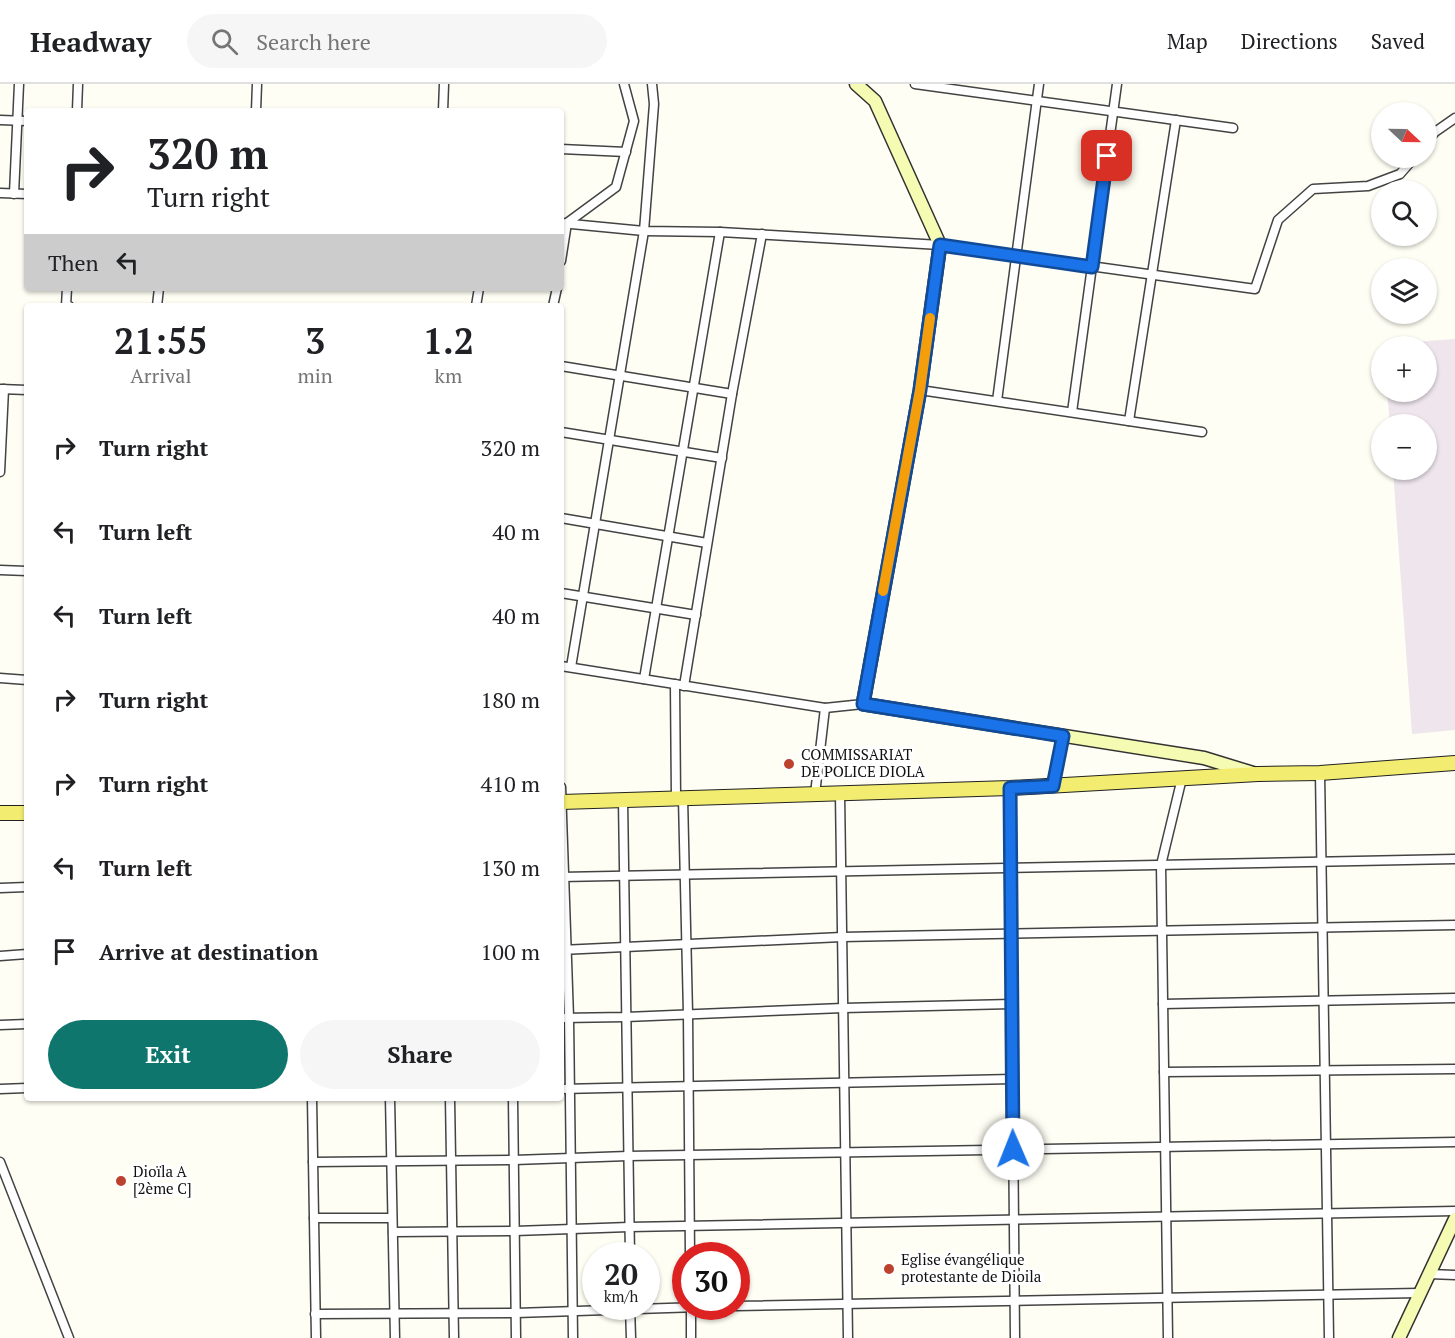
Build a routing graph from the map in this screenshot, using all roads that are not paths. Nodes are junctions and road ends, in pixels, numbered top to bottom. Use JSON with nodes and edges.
{"nodes":[{"id":1,"x":19,"y":84,"type":"edge"},
{"id":2,"x":78,"y":84,"type":"edge"},
{"id":3,"x":257,"y":84,"type":"edge"},
{"id":4,"x":444,"y":84,"type":"edge"},
{"id":5,"x":624,"y":84,"type":"edge"},
{"id":6,"x":652,"y":84,"type":"edge"},
{"id":7,"x":856,"y":84,"type":"edge"},
{"id":8,"x":915,"y":84,"type":"edge"},
{"id":9,"x":1039,"y":84,"type":"edge"},
{"id":10,"x":1117,"y":84,"type":"edge"},
{"id":11,"x":1037,"y":101,"type":"junction"},
{"id":12,"x":76,"y":108,"type":"edge"},
{"id":13,"x":256,"y":108,"type":"edge"},
{"id":14,"x":443,"y":108,"type":"edge"},
{"id":15,"x":1113,"y":111,"type":"junction"},
{"id":16,"x":1455,"y":118,"type":"edge"},
{"id":17,"x":0,"y":120,"type":"edge"},
{"id":18,"x":17,"y":120,"type":"junction"},
{"id":19,"x":1176,"y":120,"type":"junction"},
{"id":20,"x":24,"y":121,"type":"edge"},
{"id":21,"x":1233,"y":128,"type":"dead end"},
{"id":22,"x":1437,"y":131,"type":"edge"},
{"id":23,"x":564,"y":149,"type":"edge"},
{"id":24,"x":626,"y":152,"type":"junction"},
{"id":25,"x":1405,"y":168,"type":"edge"},
{"id":26,"x":0,"y":193,"type":"edge"},
{"id":27,"x":14,"y":194,"type":"junction"},
{"id":28,"x":24,"y":194,"type":"edge"},
{"id":29,"x":564,"y":223,"type":"edge"},
{"id":30,"x":644,"y":231,"type":"junction"},
{"id":31,"x":720,"y":231,"type":"junction"},
{"id":32,"x":762,"y":234,"type":"junction"},
{"id":33,"x":940,"y":245,"type":"junction"},
{"id":34,"x":1017,"y":255,"type":"junction"},
{"id":35,"x":1092,"y":267,"type":"junction"},
{"id":36,"x":1150,"y":275,"type":"junction"},
{"id":37,"x":564,"y":366,"type":"edge"},
{"id":38,"x":621,"y":376,"type":"junction"},
{"id":39,"x":694,"y":388,"type":"junction"},
{"id":40,"x":2,"y":389,"type":"edge"},
{"id":41,"x":24,"y":390,"type":"edge"},
{"id":42,"x":920,"y":390,"type":"junction"},
{"id":43,"x":732,"y":394,"type":"junction"},
{"id":44,"x":998,"y":400,"type":"junction"},
{"id":45,"x":1072,"y":412,"type":"junction"},
{"id":46,"x":1128,"y":421,"type":"junction"},
{"id":47,"x":564,"y":432,"type":"edge"},
{"id":48,"x":1202,"y":432,"type":"dead end"},
{"id":49,"x":610,"y":440,"type":"junction"},
{"id":50,"x":683,"y":451,"type":"junction"},
{"id":51,"x":722,"y":458,"type":"junction"},
{"id":52,"x":0,"y":472,"type":"edge"},
{"id":53,"x":564,"y":519,"type":"edge"},
{"id":54,"x":596,"y":524,"type":"junction"},
{"id":55,"x":669,"y":536,"type":"junction"},
{"id":56,"x":707,"y":543,"type":"junction"},
{"id":57,"x":0,"y":570,"type":"edge"},
{"id":58,"x":24,"y":571,"type":"edge"},
{"id":59,"x":564,"y":593,"type":"edge"},
{"id":60,"x":583,"y":596,"type":"junction"},
{"id":61,"x":656,"y":607,"type":"junction"},
{"id":62,"x":696,"y":615,"type":"junction"},
{"id":63,"x":564,"y":666,"type":"edge"},
{"id":64,"x":571,"y":667,"type":"junction"},
{"id":65,"x":0,"y":678,"type":"edge"},
{"id":66,"x":644,"y":679,"type":"junction"},
{"id":67,"x":24,"y":680,"type":"edge"},
{"id":68,"x":680,"y":685,"type":"junction"},
{"id":69,"x":863,"y":704,"type":"junction"},
{"id":70,"x":825,"y":708,"type":"junction"},
{"id":71,"x":1063,"y":736,"type":"junction"},
{"id":72,"x":1455,"y":763,"type":"edge"},
{"id":73,"x":1320,"y":773,"type":"junction"},
{"id":74,"x":1258,"y":774,"type":"junction"},
{"id":75,"x":1182,"y":778,"type":"junction"},
{"id":76,"x":1053,"y":786,"type":"junction"},
{"id":77,"x":1010,"y":788,"type":"junction"},
{"id":78,"x":815,"y":794,"type":"junction"},
{"id":79,"x":840,"y":794,"type":"junction"},
{"id":80,"x":679,"y":798,"type":"junction"},
{"id":81,"x":623,"y":800,"type":"junction"},
{"id":82,"x":564,"y":802,"type":"edge"},
{"id":83,"x":0,"y":813,"type":"edge"},
{"id":84,"x":24,"y":813,"type":"edge"},
{"id":85,"x":1455,"y":859,"type":"edge"},
{"id":86,"x":1322,"y":862,"type":"junction"},
{"id":87,"x":1161,"y":865,"type":"junction"},
{"id":88,"x":1011,"y":868,"type":"junction"},
{"id":89,"x":841,"y":871,"type":"junction"},
{"id":90,"x":684,"y":874,"type":"junction"},
{"id":91,"x":624,"y":876,"type":"junction"},
{"id":92,"x":564,"y":877,"type":"edge"},
{"id":93,"x":24,"y":887,"type":"edge"},
{"id":94,"x":0,"y":888,"type":"edge"},
{"id":95,"x":1455,"y":925,"type":"edge"},
{"id":96,"x":1323,"y":928,"type":"junction"},
{"id":97,"x":1162,"y":931,"type":"junction"},
{"id":98,"x":1012,"y":934,"type":"junction"},
{"id":99,"x":842,"y":937,"type":"junction"},
{"id":100,"x":686,"y":945,"type":"junction"},
{"id":101,"x":625,"y":946,"type":"junction"},
{"id":102,"x":564,"y":950,"type":"edge"},
{"id":103,"x":24,"y":954,"type":"edge"},
{"id":104,"x":0,"y":956,"type":"edge"},
{"id":105,"x":1455,"y":998,"type":"edge"},
{"id":106,"x":1324,"y":1001,"type":"junction"},
{"id":107,"x":1012,"y":1004,"type":"junction"},
{"id":108,"x":1163,"y":1004,"type":"junction"},
{"id":109,"x":843,"y":1008,"type":"junction"},
{"id":110,"x":688,"y":1014,"type":"junction"},
{"id":111,"x":626,"y":1017,"type":"junction"},
{"id":112,"x":565,"y":1018,"type":"edge"},
{"id":113,"x":0,"y":1024,"type":"edge"},
{"id":114,"x":24,"y":1024,"type":"edge"},
{"id":115,"x":1455,"y":1069,"type":"edge"},
{"id":116,"x":1325,"y":1070,"type":"junction"},
{"id":117,"x":1164,"y":1072,"type":"junction"},
{"id":118,"x":1013,"y":1079,"type":"junction"},
{"id":119,"x":844,"y":1082,"type":"junction"},
{"id":120,"x":687,"y":1085,"type":"junction"},
{"id":121,"x":627,"y":1087,"type":"junction"},
{"id":122,"x":24,"y":1088,"type":"edge"},
{"id":123,"x":566,"y":1088,"type":"edge"},
{"id":124,"x":0,"y":1089,"type":"edge"},
{"id":125,"x":312,"y":1101,"type":"edge"},
{"id":126,"x":390,"y":1101,"type":"edge"},
{"id":127,"x":450,"y":1101,"type":"edge"},
{"id":128,"x":513,"y":1101,"type":"edge"},
{"id":129,"x":1455,"y":1142,"type":"edge"},
{"id":130,"x":1326,"y":1144,"type":"junction"},
{"id":131,"x":1165,"y":1147,"type":"junction"},
{"id":132,"x":1013,"y":1149,"type":"junction"},
{"id":133,"x":845,"y":1152,"type":"junction"},
{"id":134,"x":688,"y":1155,"type":"junction"},
{"id":135,"x":628,"y":1156,"type":"junction"},
{"id":136,"x":571,"y":1158,"type":"junction"},
{"id":137,"x":451,"y":1159,"type":"junction"},
{"id":138,"x":391,"y":1160,"type":"junction"},
{"id":139,"x":514,"y":1160,"type":"junction"},
{"id":140,"x":0,"y":1162,"type":"edge"},
{"id":141,"x":313,"y":1162,"type":"junction"},
{"id":142,"x":1455,"y":1211,"type":"edge"},
{"id":143,"x":1327,"y":1214,"type":"junction"},
{"id":144,"x":1166,"y":1217,"type":"junction"},
{"id":145,"x":314,"y":1218,"type":"junction"},
{"id":146,"x":393,"y":1218,"type":"junction"},
{"id":147,"x":1455,"y":1219,"type":"edge"},
{"id":148,"x":1014,"y":1220,"type":"junction"},
{"id":149,"x":846,"y":1223,"type":"junction"},
{"id":150,"x":690,"y":1226,"type":"junction"},
{"id":151,"x":629,"y":1227,"type":"junction"},
{"id":152,"x":573,"y":1230,"type":"junction"},
{"id":153,"x":452,"y":1231,"type":"junction"},
{"id":154,"x":515,"y":1231,"type":"junction"},
{"id":155,"x":393,"y":1232,"type":"junction"},
{"id":156,"x":630,"y":1242,"type":"edge"},
{"id":157,"x":690,"y":1242,"type":"edge"},
{"id":158,"x":1429,"y":1274,"type":"junction"},
{"id":159,"x":1455,"y":1275,"type":"edge"},
{"id":160,"x":1419,"y":1293,"type":"junction"},
{"id":161,"x":1328,"y":1295,"type":"junction"},
{"id":162,"x":1167,"y":1298,"type":"junction"},
{"id":163,"x":1014,"y":1301,"type":"junction"},
{"id":164,"x":848,"y":1304,"type":"junction"},
{"id":165,"x":750,"y":1306,"type":"edge"},
{"id":166,"x":574,"y":1310,"type":"junction"},
{"id":167,"x":582,"y":1310,"type":"edge"},
{"id":168,"x":453,"y":1312,"type":"junction"},
{"id":169,"x":516,"y":1312,"type":"junction"},
{"id":170,"x":394,"y":1313,"type":"junction"},
{"id":171,"x":315,"y":1314,"type":"junction"},
{"id":172,"x":630,"y":1320,"type":"edge"},
{"id":173,"x":691,"y":1320,"type":"edge"},
{"id":174,"x":69,"y":1338,"type":"edge"},
{"id":175,"x":316,"y":1338,"type":"edge"},
{"id":176,"x":395,"y":1338,"type":"edge"},
{"id":177,"x":454,"y":1338,"type":"edge"},
{"id":178,"x":516,"y":1338,"type":"edge"},
{"id":179,"x":573,"y":1338,"type":"edge"},
{"id":180,"x":631,"y":1338,"type":"edge"},
{"id":181,"x":691,"y":1338,"type":"edge"},
{"id":182,"x":848,"y":1338,"type":"edge"},
{"id":183,"x":1015,"y":1338,"type":"edge"},
{"id":184,"x":1168,"y":1338,"type":"edge"},
{"id":185,"x":1329,"y":1338,"type":"edge"},
{"id":186,"x":1399,"y":1338,"type":"edge"}],
"edges":[{"from":1,"to":18,"type":"street"},
{"from":2,"to":12,"type":"street"},
{"from":3,"to":13,"type":"street"},
{"from":4,"to":14,"type":"street"},
{"from":5,"to":24,"type":"street"},
{"from":6,"to":30,"type":"street"},
{"from":7,"to":33,"type":"street"},
{"from":8,"to":11,"type":"street"},
{"from":9,"to":11,"type":"street"},
{"from":10,"to":15,"type":"street"},
{"from":11,"to":15,"type":"street"},
{"from":11,"to":34,"type":"street"},
{"from":15,"to":19,"type":"street"},
{"from":15,"to":35,"type":"street"},
{"from":16,"to":22,"type":"street"},
{"from":17,"to":18,"type":"street"},
{"from":18,"to":20,"type":"street"},
{"from":18,"to":27,"type":"street"},
{"from":19,"to":21,"type":"street"},
{"from":19,"to":36,"type":"street"},
{"from":23,"to":24,"type":"street"},
{"from":24,"to":29,"type":"street"},
{"from":25,"to":36,"type":"street"},
{"from":26,"to":27,"type":"street"},
{"from":27,"to":28,"type":"street"},
{"from":29,"to":30,"type":"street"},
{"from":30,"to":31,"type":"street"},
{"from":30,"to":38,"type":"street"},
{"from":31,"to":32,"type":"street"},
{"from":31,"to":39,"type":"street"},
{"from":32,"to":33,"type":"street"},
{"from":32,"to":43,"type":"street"},
{"from":33,"to":34,"type":"street"},
{"from":33,"to":42,"type":"street"},
{"from":34,"to":35,"type":"street"},
{"from":34,"to":44,"type":"street"},
{"from":35,"to":36,"type":"street"},
{"from":35,"to":45,"type":"street"},
{"from":36,"to":46,"type":"street"},
{"from":37,"to":38,"type":"street"},
{"from":38,"to":39,"type":"street"},
{"from":38,"to":49,"type":"street"},
{"from":39,"to":43,"type":"street"},
{"from":39,"to":50,"type":"street"},
{"from":40,"to":41,"type":"street"},
{"from":40,"to":52,"type":"street"},
{"from":42,"to":44,"type":"street"},
{"from":42,"to":69,"type":"street"},
{"from":43,"to":51,"type":"street"},
{"from":44,"to":45,"type":"street"},
{"from":45,"to":46,"type":"street"},
{"from":46,"to":48,"type":"street"},
{"from":47,"to":49,"type":"street"},
{"from":49,"to":50,"type":"street"},
{"from":49,"to":54,"type":"street"},
{"from":50,"to":51,"type":"street"},
{"from":50,"to":55,"type":"street"},
{"from":51,"to":56,"type":"street"},
{"from":53,"to":54,"type":"street"},
{"from":54,"to":55,"type":"street"},
{"from":54,"to":60,"type":"street"},
{"from":55,"to":56,"type":"street"},
{"from":55,"to":61,"type":"street"},
{"from":56,"to":62,"type":"street"},
{"from":57,"to":58,"type":"street"},
{"from":59,"to":60,"type":"street"},
{"from":60,"to":61,"type":"street"},
{"from":60,"to":64,"type":"street"},
{"from":61,"to":62,"type":"street"},
{"from":61,"to":66,"type":"street"},
{"from":62,"to":68,"type":"street"},
{"from":63,"to":64,"type":"street"},
{"from":64,"to":66,"type":"street"},
{"from":65,"to":67,"type":"street"},
{"from":66,"to":68,"type":"street"},
{"from":68,"to":70,"type":"street"},
{"from":68,"to":80,"type":"street"},
{"from":69,"to":70,"type":"street"},
{"from":69,"to":71,"type":"street"},
{"from":70,"to":78,"type":"street"},
{"from":71,"to":74,"type":"street"},
{"from":71,"to":76,"type":"street"},
{"from":72,"to":73,"type":"main road"},
{"from":73,"to":74,"type":"main road"},
{"from":73,"to":86,"type":"street"},
{"from":74,"to":75,"type":"main road"},
{"from":75,"to":76,"type":"main road"},
{"from":75,"to":87,"type":"street"},
{"from":76,"to":77,"type":"main road"},
{"from":77,"to":79,"type":"main road"},
{"from":77,"to":88,"type":"street"},
{"from":78,"to":79,"type":"main road"},
{"from":78,"to":80,"type":"main road"},
{"from":79,"to":89,"type":"street"},
{"from":80,"to":81,"type":"main road"},
{"from":80,"to":90,"type":"street"},
{"from":81,"to":82,"type":"main road"},
{"from":81,"to":91,"type":"street"},
{"from":83,"to":84,"type":"main road"},
{"from":85,"to":86,"type":"street"},
{"from":86,"to":87,"type":"street"},
{"from":86,"to":96,"type":"street"},
{"from":87,"to":88,"type":"street"},
{"from":87,"to":97,"type":"street"},
{"from":88,"to":89,"type":"street"},
{"from":88,"to":98,"type":"street"},
{"from":89,"to":90,"type":"street"},
{"from":89,"to":99,"type":"street"},
{"from":90,"to":91,"type":"street"},
{"from":90,"to":100,"type":"street"},
{"from":91,"to":92,"type":"street"},
{"from":91,"to":101,"type":"street"},
{"from":93,"to":94,"type":"street"},
{"from":95,"to":96,"type":"street"},
{"from":96,"to":97,"type":"street"},
{"from":96,"to":106,"type":"street"},
{"from":97,"to":98,"type":"street"},
{"from":97,"to":108,"type":"street"},
{"from":98,"to":99,"type":"street"},
{"from":98,"to":107,"type":"street"},
{"from":99,"to":100,"type":"street"},
{"from":99,"to":109,"type":"street"},
{"from":100,"to":101,"type":"street"},
{"from":100,"to":110,"type":"street"},
{"from":101,"to":102,"type":"street"},
{"from":101,"to":111,"type":"street"},
{"from":102,"to":112,"type":"street"},
{"from":103,"to":104,"type":"street"},
{"from":105,"to":106,"type":"street"},
{"from":106,"to":108,"type":"street"},
{"from":106,"to":116,"type":"street"},
{"from":107,"to":109,"type":"street"},
{"from":107,"to":118,"type":"street"},
{"from":108,"to":117,"type":"street"},
{"from":109,"to":110,"type":"street"},
{"from":109,"to":119,"type":"street"},
{"from":110,"to":111,"type":"street"},
{"from":110,"to":120,"type":"street"},
{"from":111,"to":112,"type":"street"},
{"from":111,"to":121,"type":"street"},
{"from":112,"to":123,"type":"street"},
{"from":113,"to":114,"type":"street"},
{"from":115,"to":116,"type":"street"},
{"from":116,"to":117,"type":"street"},
{"from":116,"to":130,"type":"street"},
{"from":117,"to":131,"type":"street"},
{"from":118,"to":119,"type":"street"},
{"from":118,"to":132,"type":"street"},
{"from":119,"to":120,"type":"street"},
{"from":119,"to":133,"type":"street"},
{"from":120,"to":121,"type":"street"},
{"from":120,"to":134,"type":"street"},
{"from":121,"to":123,"type":"street"},
{"from":121,"to":135,"type":"street"},
{"from":122,"to":124,"type":"street"},
{"from":123,"to":136,"type":"street"},
{"from":125,"to":141,"type":"street"},
{"from":126,"to":138,"type":"street"},
{"from":127,"to":137,"type":"street"},
{"from":128,"to":139,"type":"street"},
{"from":129,"to":130,"type":"street"},
{"from":130,"to":131,"type":"street"},
{"from":130,"to":143,"type":"street"},
{"from":131,"to":132,"type":"street"},
{"from":131,"to":144,"type":"street"},
{"from":132,"to":133,"type":"street"},
{"from":132,"to":148,"type":"street"},
{"from":133,"to":134,"type":"street"},
{"from":133,"to":149,"type":"street"},
{"from":134,"to":135,"type":"street"},
{"from":134,"to":150,"type":"street"},
{"from":135,"to":136,"type":"street"},
{"from":135,"to":151,"type":"street"},
{"from":136,"to":139,"type":"street"},
{"from":136,"to":152,"type":"street"},
{"from":137,"to":138,"type":"street"},
{"from":137,"to":139,"type":"street"},
{"from":137,"to":153,"type":"street"},
{"from":138,"to":141,"type":"street"},
{"from":138,"to":146,"type":"street"},
{"from":139,"to":154,"type":"street"},
{"from":140,"to":174,"type":"street"},
{"from":141,"to":145,"type":"street"},
{"from":142,"to":143,"type":"street"},
{"from":143,"to":144,"type":"street"},
{"from":143,"to":161,"type":"street"},
{"from":144,"to":148,"type":"street"},
{"from":144,"to":162,"type":"street"},
{"from":145,"to":146,"type":"street"},
{"from":145,"to":171,"type":"street"},
{"from":146,"to":155,"type":"street"},
{"from":147,"to":158,"type":"street"},
{"from":148,"to":149,"type":"street"},
{"from":148,"to":163,"type":"street"},
{"from":149,"to":150,"type":"street"},
{"from":149,"to":164,"type":"street"},
{"from":150,"to":151,"type":"street"},
{"from":150,"to":157,"type":"street"},
{"from":151,"to":152,"type":"street"},
{"from":151,"to":156,"type":"street"},
{"from":152,"to":154,"type":"street"},
{"from":152,"to":166,"type":"street"},
{"from":153,"to":154,"type":"street"},
{"from":153,"to":155,"type":"street"},
{"from":153,"to":168,"type":"street"},
{"from":154,"to":169,"type":"street"},
{"from":155,"to":170,"type":"street"},
{"from":158,"to":159,"type":"street"},
{"from":158,"to":160,"type":"street"},
{"from":160,"to":161,"type":"street"},
{"from":160,"to":186,"type":"street"},
{"from":161,"to":162,"type":"street"},
{"from":161,"to":185,"type":"street"},
{"from":162,"to":163,"type":"street"},
{"from":162,"to":184,"type":"street"},
{"from":163,"to":164,"type":"street"},
{"from":163,"to":183,"type":"street"},
{"from":164,"to":165,"type":"street"},
{"from":164,"to":182,"type":"street"},
{"from":166,"to":167,"type":"street"},
{"from":166,"to":169,"type":"street"},
{"from":166,"to":179,"type":"street"},
{"from":168,"to":169,"type":"street"},
{"from":168,"to":170,"type":"street"},
{"from":168,"to":177,"type":"street"},
{"from":169,"to":178,"type":"street"},
{"from":170,"to":171,"type":"street"},
{"from":170,"to":176,"type":"street"},
{"from":171,"to":175,"type":"street"},
{"from":172,"to":180,"type":"street"},
{"from":173,"to":181,"type":"street"}]}
